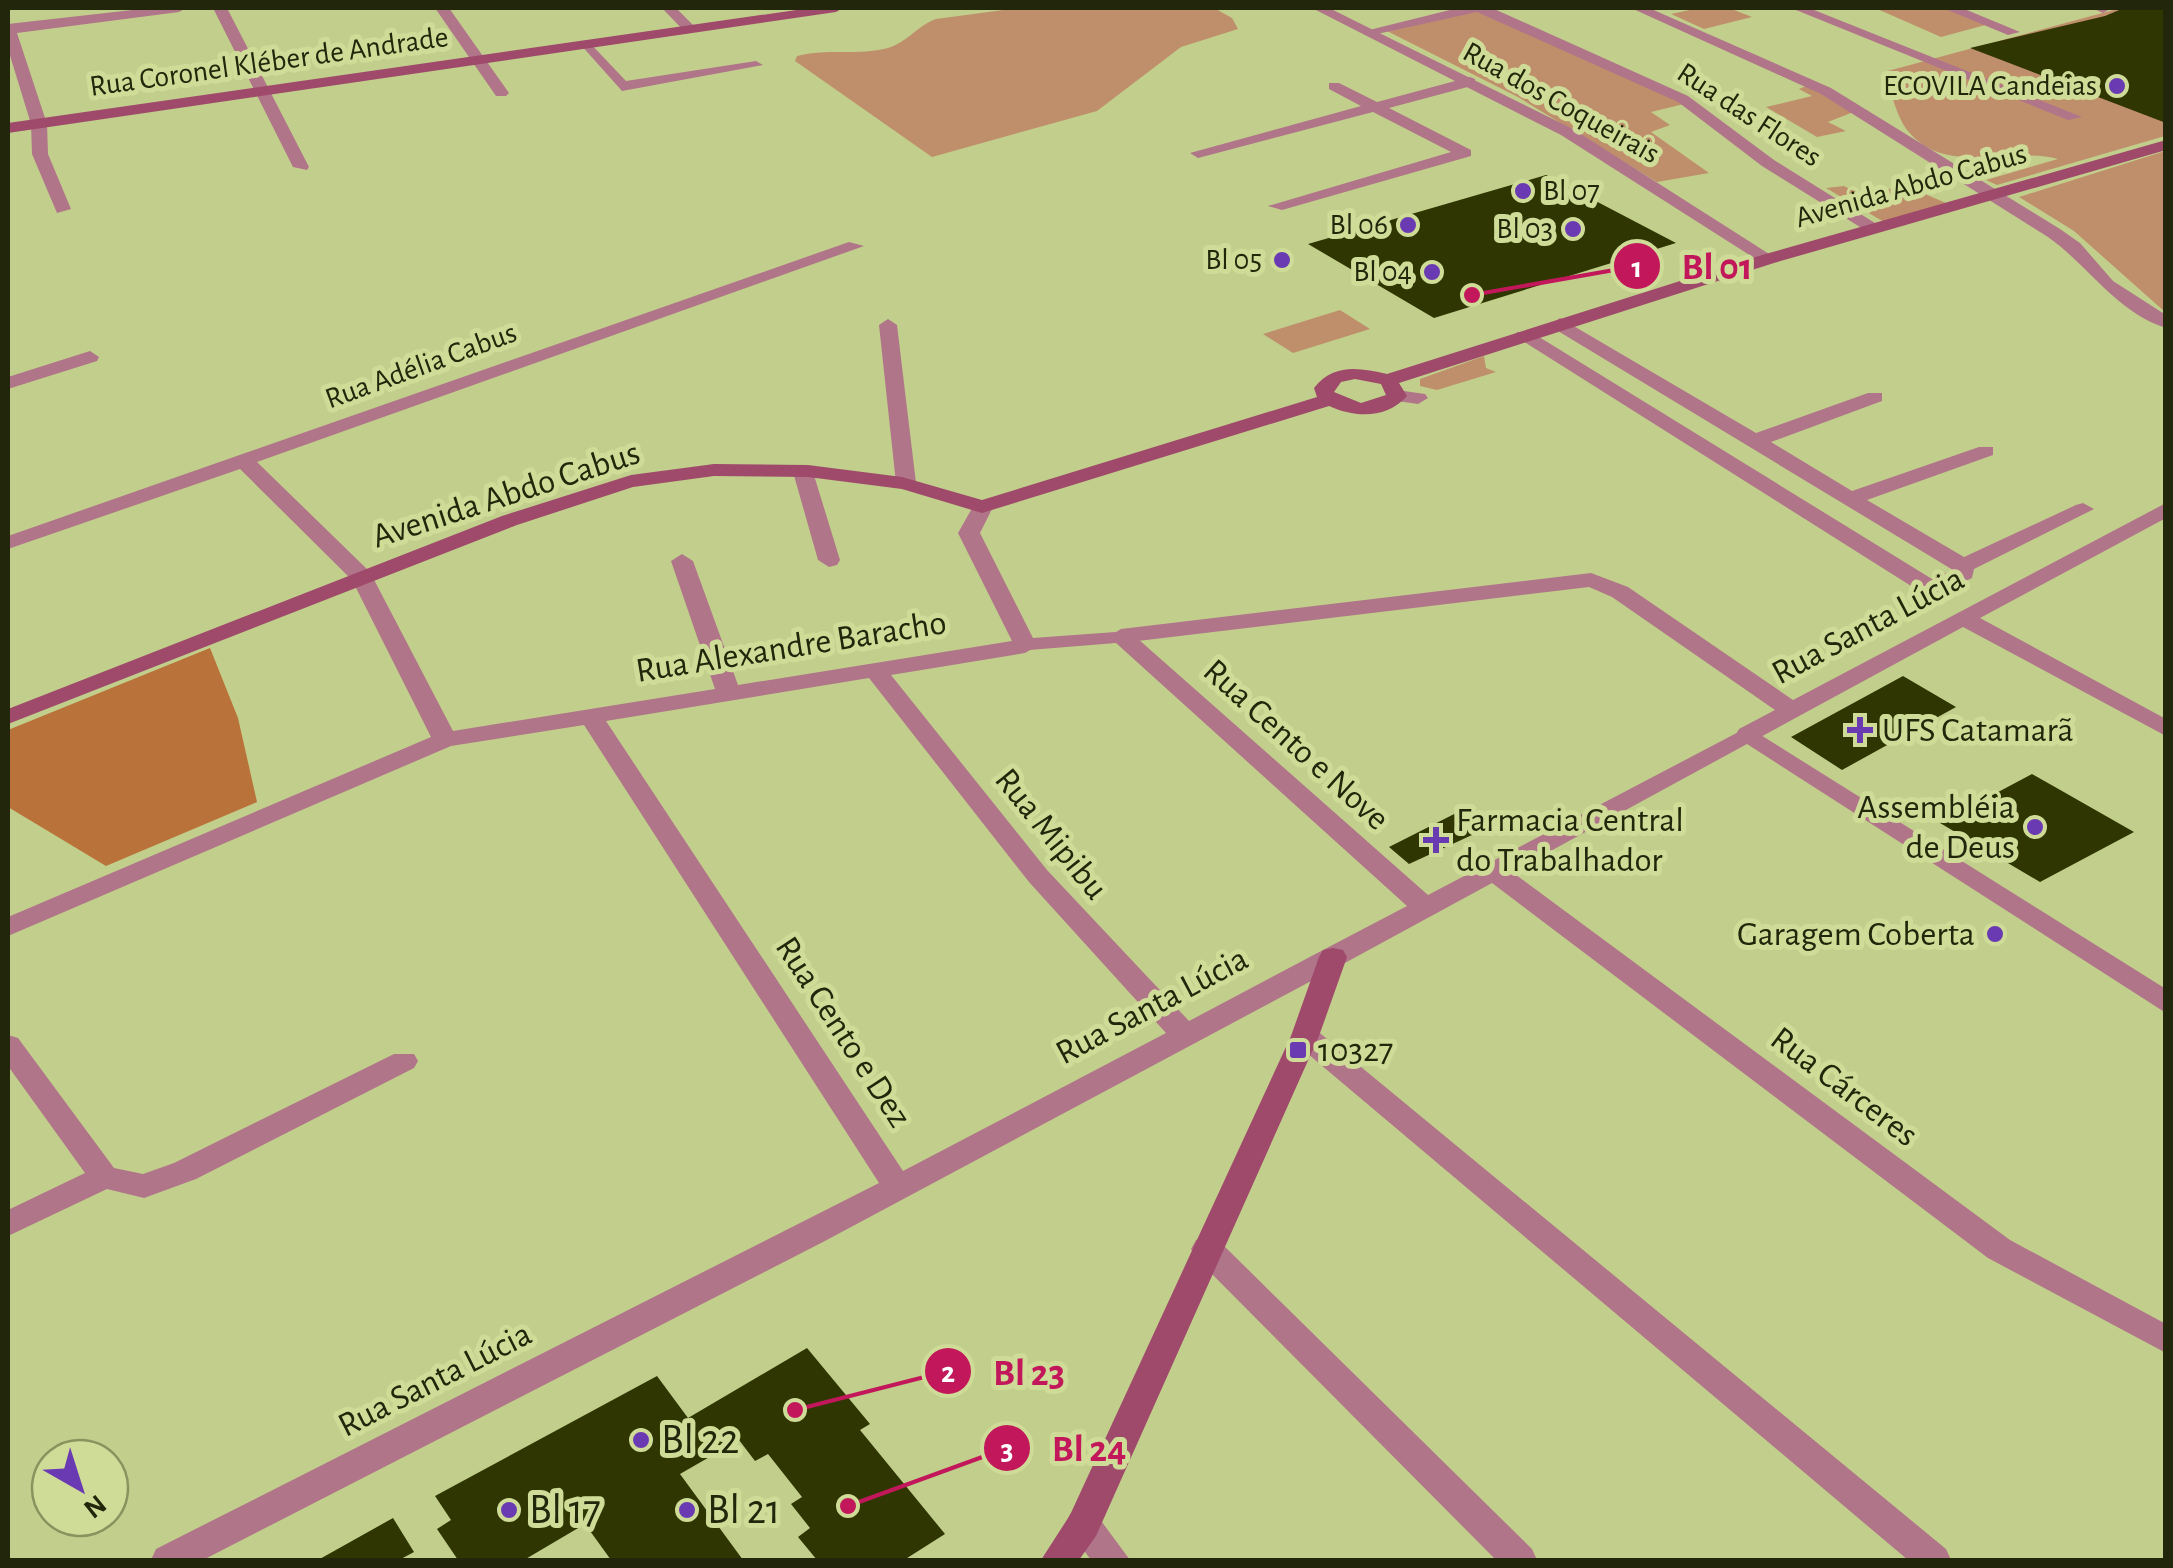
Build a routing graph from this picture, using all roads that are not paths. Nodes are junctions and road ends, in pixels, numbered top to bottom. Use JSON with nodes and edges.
{"nodes":[{"id":1,"x":179,"y":8,"type":"edge"},
{"id":2,"x":220,"y":8,"type":"edge"},
{"id":3,"x":442,"y":8,"type":"edge"},
{"id":4,"x":669,"y":8,"type":"edge"},
{"id":5,"x":836,"y":8,"type":"edge"},
{"id":6,"x":1319,"y":8,"type":"edge"},
{"id":7,"x":1478,"y":8,"type":"edge"},
{"id":8,"x":1638,"y":8,"type":"edge"},
{"id":9,"x":1798,"y":8,"type":"edge"},
{"id":10,"x":1950,"y":8,"type":"edge"},
{"id":11,"x":8,"y":29,"type":"edge"},
{"id":12,"x":690,"y":29,"type":"junction"},
{"id":13,"x":1368,"y":32,"type":"junction"},
{"id":14,"x":2014,"y":32,"type":"dead end"},
{"id":15,"x":588,"y":44,"type":"junction"},
{"id":16,"x":480,"y":59,"type":"junction"},
{"id":17,"x":756,"y":64,"type":"dead end"},
{"id":18,"x":1470,"y":82,"type":"junction"},
{"id":19,"x":1334,"y":86,"type":"dead end"},
{"id":20,"x":265,"y":92,"type":"junction"},
{"id":21,"x":501,"y":93,"type":"dead end"},
{"id":22,"x":1378,"y":106,"type":"junction"},
{"id":23,"x":2074,"y":117,"type":"dead end"},
{"id":24,"x":40,"y":124,"type":"junction"},
{"id":25,"x":8,"y":128,"type":"edge"},
{"id":26,"x":2166,"y":145,"type":"edge"},
{"id":27,"x":1198,"y":153,"type":"dead end"},
{"id":28,"x":301,"y":166,"type":"dead end"},
{"id":29,"x":1996,"y":193,"type":"junction"},
{"id":30,"x":1276,"y":206,"type":"dead end"},
{"id":31,"x":62,"y":209,"type":"dead end"},
{"id":32,"x":1874,"y":228,"type":"junction"},
{"id":33,"x":855,"y":246,"type":"dead end"},
{"id":34,"x":1768,"y":259,"type":"junction"},
{"id":35,"x":2166,"y":323,"type":"edge"},
{"id":36,"x":1560,"y":324,"type":"junction"},
{"id":37,"x":888,"y":325,"type":"dead end"},
{"id":38,"x":1524,"y":336,"type":"junction"},
{"id":39,"x":90,"y":357,"type":"dead end"},
{"id":40,"x":8,"y":383,"type":"edge"},
{"id":41,"x":1401,"y":391,"type":"junction"},
{"id":42,"x":1875,"y":397,"type":"dead end"},
{"id":43,"x":1330,"y":399,"type":"junction"},
{"id":44,"x":1754,"y":440,"type":"junction"},
{"id":45,"x":1986,"y":451,"type":"dead end"},
{"id":46,"x":244,"y":461,"type":"junction"},
{"id":47,"x":804,"y":472,"type":"junction"},
{"id":48,"x":906,"y":482,"type":"junction"},
{"id":49,"x":1849,"y":499,"type":"junction"},
{"id":50,"x":982,"y":507,"type":"junction"},
{"id":51,"x":2083,"y":509,"type":"dead end"},
{"id":52,"x":2166,"y":509,"type":"edge"},
{"id":53,"x":8,"y":544,"type":"edge"},
{"id":54,"x":829,"y":560,"type":"dead end"},
{"id":55,"x":682,"y":562,"type":"dead end"},
{"id":56,"x":1963,"y":566,"type":"junction"},
{"id":57,"x":362,"y":577,"type":"junction"},
{"id":58,"x":1966,"y":620,"type":"junction"},
{"id":59,"x":1121,"y":636,"type":"junction"},
{"id":60,"x":1026,"y":646,"type":"junction"},
{"id":61,"x":874,"y":669,"type":"junction"},
{"id":62,"x":728,"y":691,"type":"junction"},
{"id":63,"x":1792,"y":710,"type":"junction"},
{"id":64,"x":589,"y":714,"type":"junction"},
{"id":65,"x":8,"y":717,"type":"edge"},
{"id":66,"x":2166,"y":730,"type":"edge"},
{"id":67,"x":1748,"y":734,"type":"junction"},
{"id":68,"x":446,"y":740,"type":"junction"},
{"id":69,"x":1492,"y":870,"type":"junction"},
{"id":70,"x":1424,"y":906,"type":"junction"},
{"id":71,"x":8,"y":927,"type":"edge"},
{"id":72,"x":1333,"y":957,"type":"junction"},
{"id":73,"x":2166,"y":1003,"type":"edge"},
{"id":74,"x":1184,"y":1034,"type":"junction"},
{"id":75,"x":1304,"y":1036,"type":"junction"},
{"id":76,"x":8,"y":1046,"type":"edge"},
{"id":77,"x":404,"y":1061,"type":"dead end"},
{"id":78,"x":104,"y":1178,"type":"junction"},
{"id":79,"x":898,"y":1186,"type":"junction"},
{"id":80,"x":8,"y":1224,"type":"edge"},
{"id":81,"x":1207,"y":1249,"type":"junction"},
{"id":82,"x":2166,"y":1340,"type":"edge"},
{"id":83,"x":1083,"y":1525,"type":"junction"},
{"id":84,"x":170,"y":1560,"type":"edge"},
{"id":85,"x":1059,"y":1560,"type":"edge"},
{"id":86,"x":1112,"y":1560,"type":"edge"},
{"id":87,"x":1519,"y":1560,"type":"edge"},
{"id":88,"x":1933,"y":1560,"type":"edge"}],
"edges":[{"from":1,"to":11,"type":"street"},
{"from":2,"to":20,"type":"street"},
{"from":3,"to":16,"type":"street"},
{"from":4,"to":12,"type":"street"},
{"from":5,"to":12,"type":"main road","name":"Rua Coronel Kléber de Andrade"},
{"from":6,"to":13,"type":"street","name":"Rua dos Coqueirais"},
{"from":7,"to":13,"type":"street"},
{"from":7,"to":32,"type":"street","name":"Rua das Flores"},
{"from":8,"to":29,"type":"street"},
{"from":9,"to":23,"type":"street"},
{"from":10,"to":14,"type":"street"},
{"from":11,"to":24,"type":"street"},
{"from":12,"to":15,"type":"main road","name":"Rua Coronel Kléber de Andrade"},
{"from":13,"to":18,"type":"street","name":"Rua dos Coqueirais"},
{"from":15,"to":16,"type":"main road","name":"Rua Coronel Kléber de Andrade"},
{"from":15,"to":17,"type":"street"},
{"from":16,"to":20,"type":"main road","name":"Rua Coronel Kléber de Andrade"},
{"from":16,"to":21,"type":"street"},
{"from":18,"to":22,"type":"street"},
{"from":18,"to":34,"type":"street","name":"Rua dos Coqueirais"},
{"from":19,"to":22,"type":"street"},
{"from":20,"to":24,"type":"main road","name":"Rua Coronel Kléber de Andrade"},
{"from":20,"to":28,"type":"street"},
{"from":22,"to":27,"type":"street"},
{"from":22,"to":30,"type":"street"},
{"from":24,"to":25,"type":"main road","name":"Rua Coronel Kléber de Andrade"},
{"from":24,"to":31,"type":"street"},
{"from":26,"to":29,"type":"main road","name":"Avenida Abdo Cabus"},
{"from":29,"to":32,"type":"main road","name":"Avenida Abdo Cabus"},
{"from":29,"to":35,"type":"street"},
{"from":32,"to":34,"type":"main road","name":"Avenida Abdo Cabus"},
{"from":33,"to":46,"type":"street","name":"Rua Adélia Cabus"},
{"from":34,"to":36,"type":"main road","name":"Avenida Abdo Cabus"},
{"from":36,"to":38,"type":"main road","name":"Avenida Abdo Cabus"},
{"from":36,"to":44,"type":"street"},
{"from":37,"to":48,"type":"street"},
{"from":38,"to":41,"type":"main road","name":"Avenida Abdo Cabus"},
{"from":38,"to":56,"type":"street"},
{"from":39,"to":40,"type":"street"},
{"from":41,"to":43,"type":"main road","name":"Avenida Abdo Cabus"},
{"from":41,"to":43,"type":"main road"},
{"from":42,"to":44,"type":"street"},
{"from":43,"to":50,"type":"main road"},
{"from":44,"to":49,"type":"street"},
{"from":45,"to":49,"type":"street"},
{"from":46,"to":53,"type":"street","name":"Rua Adélia Cabus"},
{"from":46,"to":57,"type":"street"},
{"from":47,"to":48,"type":"main road","name":"Avenida Abdo Cabus"},
{"from":47,"to":54,"type":"street"},
{"from":47,"to":57,"type":"main road","name":"Avenida Abdo Cabus"},
{"from":48,"to":50,"type":"main road","name":"Avenida Abdo Cabus"},
{"from":49,"to":56,"type":"street"},
{"from":50,"to":60,"type":"street"},
{"from":51,"to":56,"type":"street"},
{"from":52,"to":58,"type":"street","name":"Rua Santa Lúcia"},
{"from":55,"to":62,"type":"street"},
{"from":57,"to":65,"type":"main road","name":"Avenida Abdo Cabus"},
{"from":57,"to":68,"type":"street"},
{"from":58,"to":63,"type":"street","name":"Rua Santa Lúcia"},
{"from":58,"to":66,"type":"street"},
{"from":59,"to":60,"type":"street","name":"Rua Alexandre Baracho"},
{"from":59,"to":63,"type":"street","name":"Rua Alexandre Baracho"},
{"from":59,"to":70,"type":"street","name":"Rua Cento e Nove"},
{"from":60,"to":61,"type":"street","name":"Rua Alexandre Baracho"},
{"from":61,"to":62,"type":"street","name":"Rua Alexandre Baracho"},
{"from":61,"to":74,"type":"street","name":"Rua Mipibu"},
{"from":62,"to":64,"type":"street","name":"Rua Alexandre Baracho"},
{"from":63,"to":67,"type":"street","name":"Rua Santa Lúcia"},
{"from":64,"to":68,"type":"street","name":"Rua Alexandre Baracho"},
{"from":64,"to":79,"type":"street","name":"Rua Cento e Dez"},
{"from":67,"to":69,"type":"street","name":"Rua Santa Lúcia"},
{"from":67,"to":73,"type":"street"},
{"from":68,"to":71,"type":"street","name":"Rua Alexandre Baracho"},
{"from":69,"to":70,"type":"street","name":"Rua Santa Lúcia"},
{"from":69,"to":82,"type":"street","name":"Rua Cárceres"},
{"from":70,"to":72,"type":"street","name":"Rua Santa Lúcia"},
{"from":72,"to":74,"type":"street","name":"Rua Santa Lúcia"},
{"from":72,"to":75,"type":"main road"},
{"from":74,"to":79,"type":"street","name":"Rua Santa Lúcia"},
{"from":75,"to":81,"type":"main road"},
{"from":75,"to":88,"type":"street"},
{"from":76,"to":78,"type":"street"},
{"from":77,"to":78,"type":"street"},
{"from":78,"to":80,"type":"street"},
{"from":79,"to":84,"type":"street","name":"Rua Santa Lúcia"},
{"from":81,"to":83,"type":"main road"},
{"from":81,"to":87,"type":"street"},
{"from":83,"to":85,"type":"main road"},
{"from":83,"to":86,"type":"street"}]}
